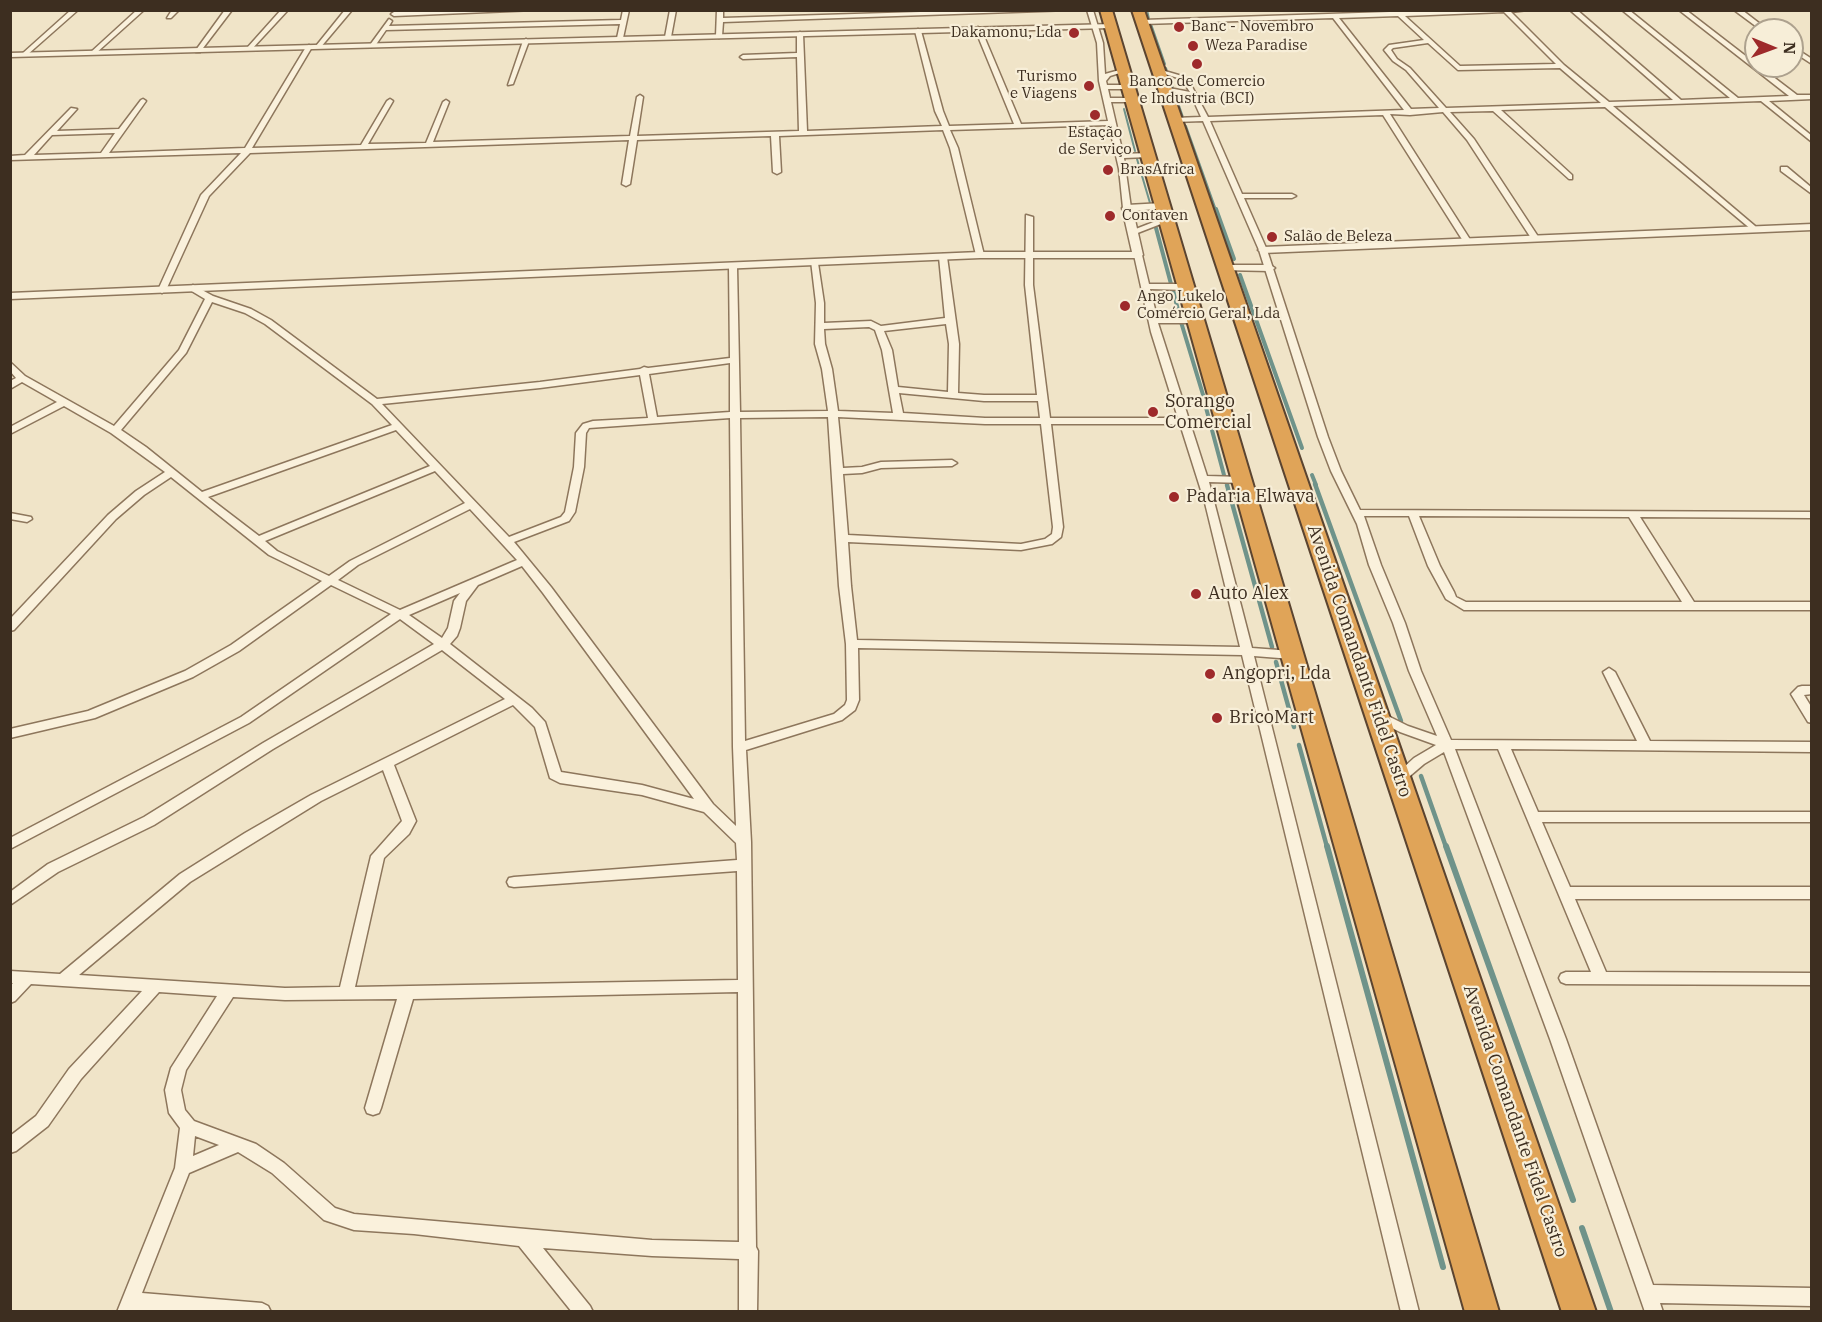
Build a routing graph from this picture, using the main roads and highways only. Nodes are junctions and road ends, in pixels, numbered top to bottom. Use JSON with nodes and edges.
{"nodes":[{"id":1,"x":1106,"y":10,"type":"edge"},
{"id":2,"x":1140,"y":16,"type":"edge"},
{"id":3,"x":1482,"y":1311,"type":"edge"},
{"id":4,"x":1579,"y":1311,"type":"edge"}],
"edges":[{"from":1,"to":3,"type":"highway"},
{"from":2,"to":4,"type":"highway","name":"Avenida Comandante Fidel Castro"}]}
